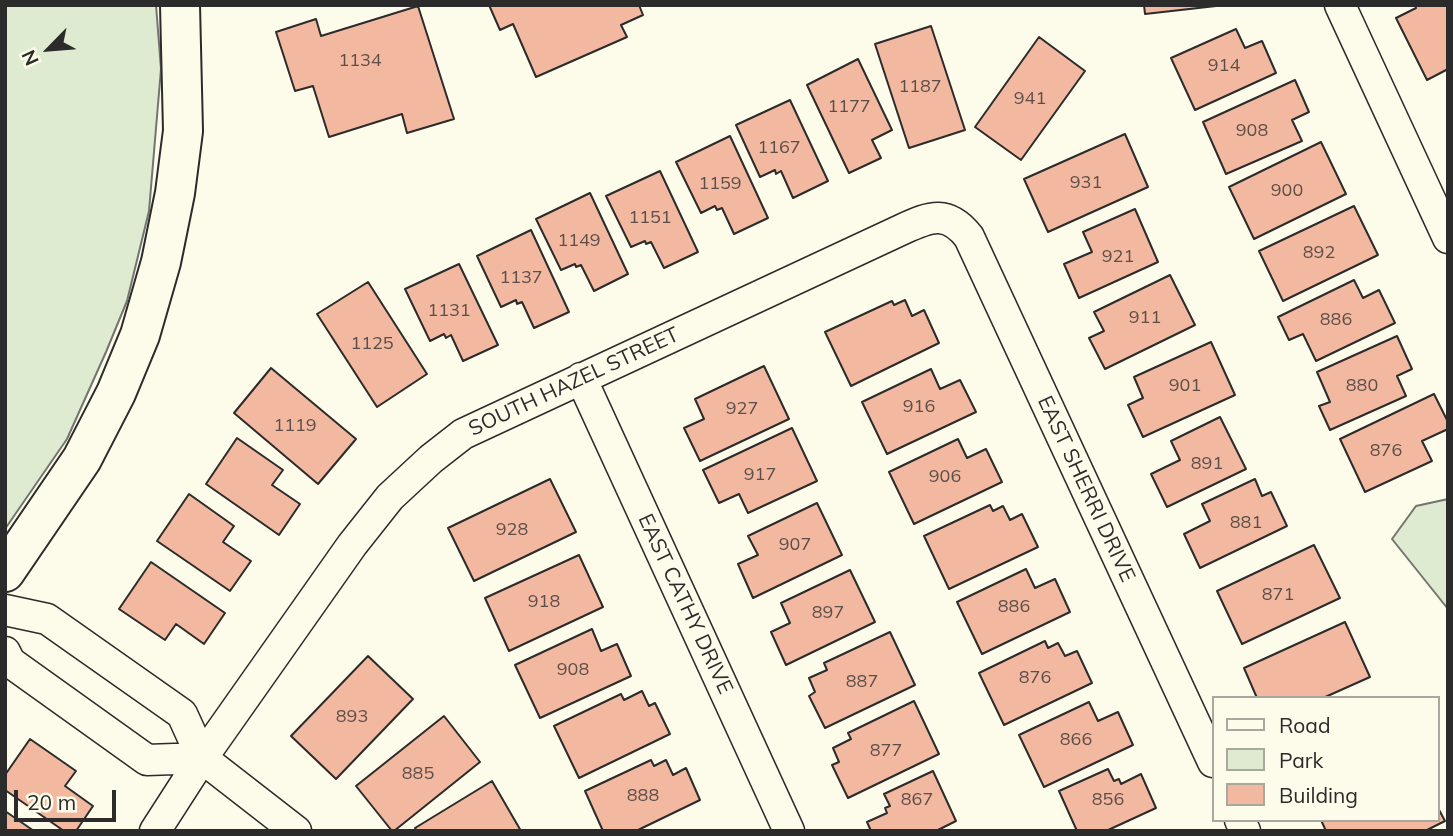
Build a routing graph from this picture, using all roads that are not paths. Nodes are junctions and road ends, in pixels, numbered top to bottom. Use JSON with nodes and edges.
{"nodes":[{"id":1,"x":180,"y":5,"type":"edge"},
{"id":2,"x":1340,"y":5,"type":"edge"},
{"id":3,"x":953,"y":220,"type":"joint"},
{"id":4,"x":1448,"y":238,"type":"edge"},
{"id":5,"x":581,"y":378,"type":"junction"},
{"id":6,"x":5,"y":572,"type":"edge"},
{"id":7,"x":5,"y":610,"type":"edge"},
{"id":8,"x":5,"y":652,"type":"edge"},
{"id":9,"x":202,"y":758,"type":"junction"},
{"id":10,"x":1212,"y":760,"type":"edge"},
{"id":11,"x":155,"y":831,"type":"edge"},
{"id":12,"x":296,"y":831,"type":"edge"},
{"id":13,"x":789,"y":831,"type":"edge"}],
"edges":[{"from":1,"to":6,"type":"street"},
{"from":2,"to":4,"type":"street"},
{"from":3,"to":5,"type":"street","name":"SOUTH HAZEL STREET"},
{"from":3,"to":10,"type":"street","name":"EAST SHERRI DRIVE"},
{"from":5,"to":9,"type":"street","name":"SOUTH HAZEL STREET"},
{"from":5,"to":13,"type":"street","name":"EAST CATHY DRIVE"},
{"from":7,"to":9,"type":"street"},
{"from":8,"to":9,"type":"street"},
{"from":9,"to":11,"type":"street","name":"SOUTH HAZEL STREET"},
{"from":9,"to":12,"type":"street"}]}
